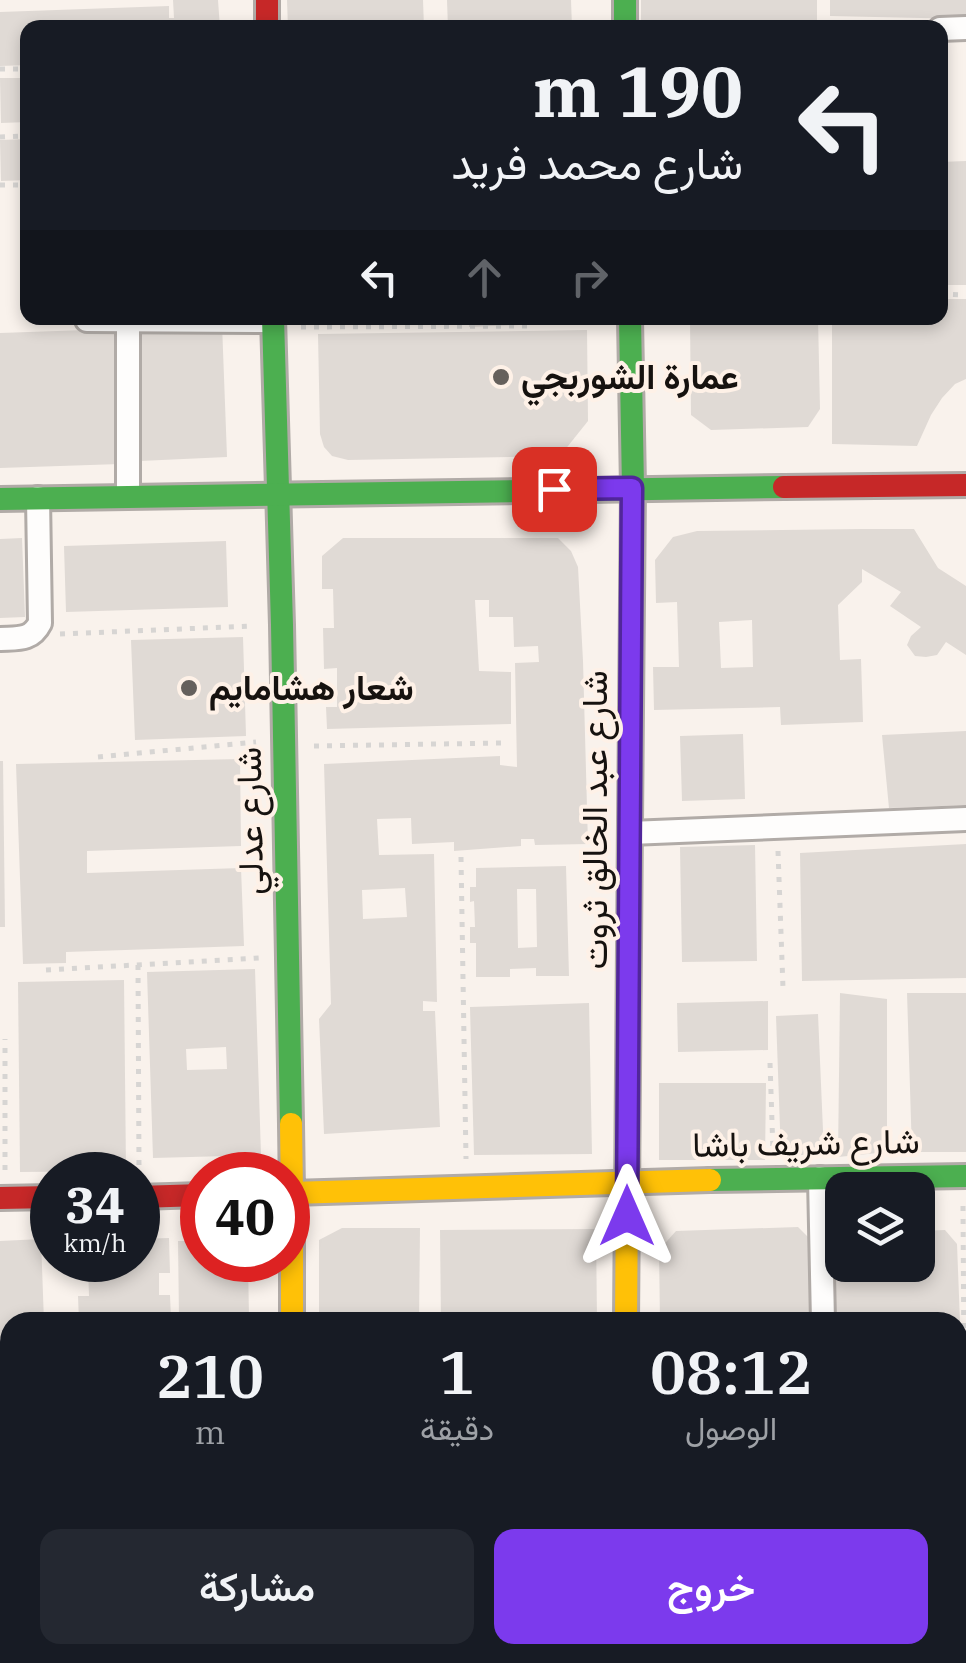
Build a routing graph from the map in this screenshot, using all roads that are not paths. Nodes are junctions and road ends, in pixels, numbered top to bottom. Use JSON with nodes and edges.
{"nodes":[{"id":1,"x":128,"y":325,"type":"edge"},
{"id":2,"x":273,"y":325,"type":"edge"},
{"id":3,"x":630,"y":325,"type":"edge"},
{"id":4,"x":966,"y":484,"type":"edge"},
{"id":5,"x":632,"y":488,"type":"junction"},
{"id":6,"x":278,"y":494,"type":"junction"},
{"id":7,"x":128,"y":496,"type":"junction"},
{"id":8,"x":38,"y":498,"type":"junction"},
{"id":9,"x":0,"y":499,"type":"edge"},
{"id":10,"x":0,"y":639,"type":"edge"},
{"id":11,"x":966,"y":818,"type":"edge"},
{"id":12,"x":630,"y":832,"type":"junction"},
{"id":13,"x":290,"y":1152,"type":"edge"},
{"id":14,"x":964,"y":1176,"type":"edge"},
{"id":15,"x":820,"y":1178,"type":"junction"},
{"id":16,"x":627,"y":1181,"type":"junction"},
{"id":17,"x":310,"y":1192,"type":"edge"},
{"id":18,"x":2,"y":1198,"type":"edge"},
{"id":19,"x":30,"y":1198,"type":"edge"},
{"id":20,"x":291,"y":1282,"type":"edge"},
{"id":21,"x":292,"y":1312,"type":"edge"},
{"id":22,"x":626,"y":1312,"type":"edge"},
{"id":23,"x":822,"y":1312,"type":"edge"}],
"edges":[{"from":1,"to":7,"type":"street"},
{"from":2,"to":6,"type":"street","name":"شارع عدلي"},
{"from":3,"to":5,"type":"street","name":"شارع عبد الخالق ثروت"},
{"from":4,"to":5,"type":"street"},
{"from":5,"to":6,"type":"street"},
{"from":5,"to":12,"type":"street","name":"شارع عبد الخالق ثروت"},
{"from":6,"to":7,"type":"street"},
{"from":6,"to":13,"type":"street","name":"شارع عدلي"},
{"from":7,"to":8,"type":"street"},
{"from":8,"to":9,"type":"street"},
{"from":8,"to":10,"type":"street"},
{"from":11,"to":12,"type":"street"},
{"from":12,"to":16,"type":"street","name":"شارع عبد الخالق ثروت"},
{"from":14,"to":15,"type":"street","name":"شارع شريف باشا"},
{"from":15,"to":16,"type":"street","name":"شارع شريف باشا"},
{"from":15,"to":23,"type":"street"},
{"from":16,"to":17,"type":"street","name":"شارع شريف باشا"},
{"from":16,"to":22,"type":"street","name":"شارع عبد الخالق ثروت"},
{"from":18,"to":19,"type":"street"},
{"from":20,"to":21,"type":"street","name":"شارع عدلي"}]}
